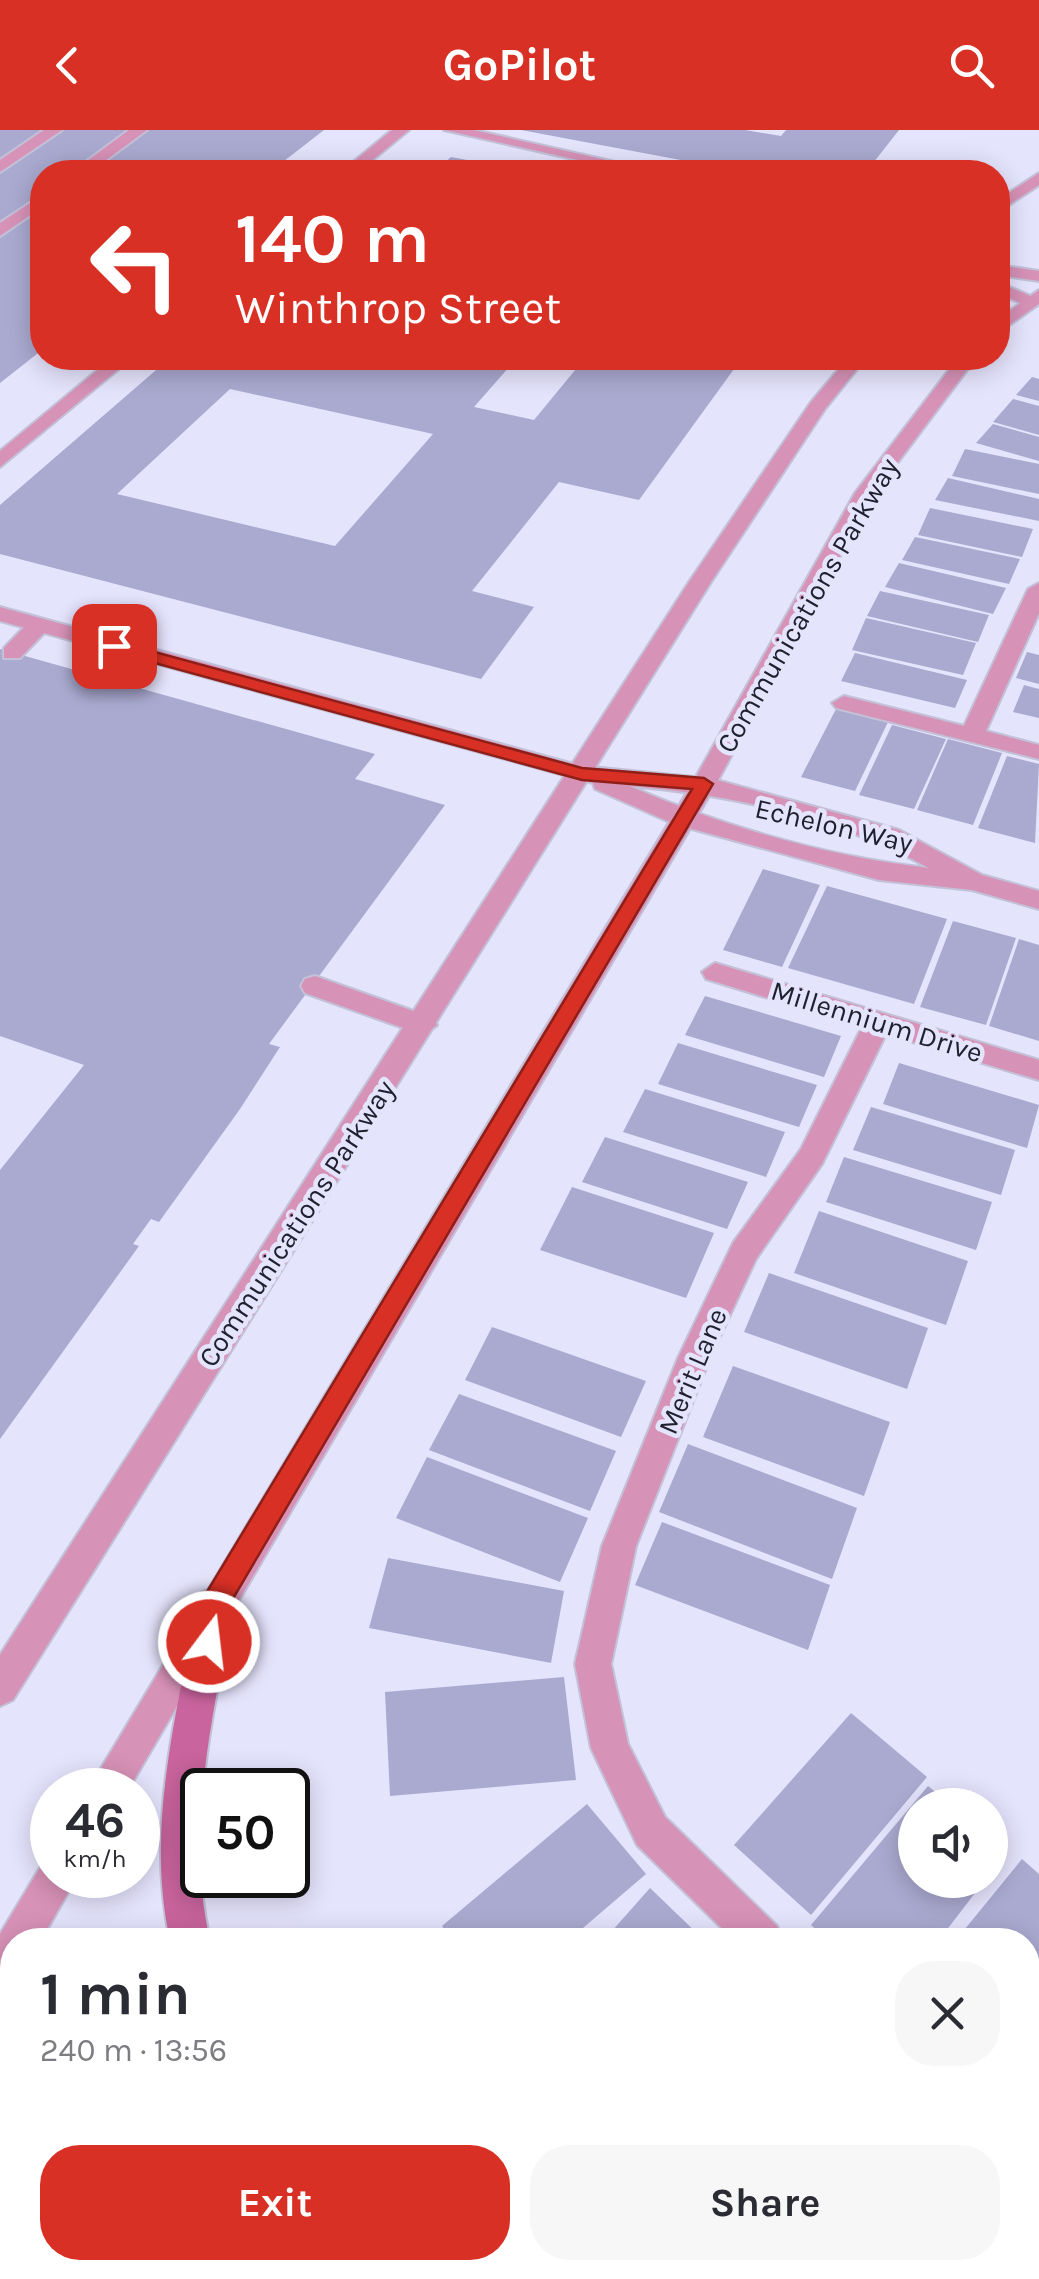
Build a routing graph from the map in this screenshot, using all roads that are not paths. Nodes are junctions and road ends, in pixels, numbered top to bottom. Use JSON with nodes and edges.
{"nodes":[{"id":1,"x":54,"y":130,"type":"edge"},
{"id":2,"x":139,"y":130,"type":"edge"},
{"id":3,"x":402,"y":130,"type":"edge"},
{"id":4,"x":452,"y":130,"type":"edge"},
{"id":5,"x":97,"y":160,"type":"edge"},
{"id":6,"x":364,"y":160,"type":"edge"},
{"id":7,"x":594,"y":160,"type":"edge"},
{"id":8,"x":0,"y":167,"type":"edge"},
{"id":9,"x":1039,"y":178,"type":"edge"},
{"id":10,"x":1010,"y":199,"type":"edge"},
{"id":11,"x":30,"y":209,"type":"edge"},
{"id":12,"x":0,"y":231,"type":"edge"},
{"id":13,"x":1010,"y":272,"type":"edge"},
{"id":14,"x":1039,"y":276,"type":"edge"},
{"id":15,"x":1010,"y":291,"type":"edge"},
{"id":16,"x":1036,"y":301,"type":"edge"},
{"id":17,"x":1010,"y":319,"type":"edge"},
{"id":18,"x":109,"y":370,"type":"edge"},
{"id":19,"x":847,"y":370,"type":"edge"},
{"id":20,"x":958,"y":370,"type":"edge"},
{"id":21,"x":0,"y":462,"type":"edge"},
{"id":22,"x":1039,"y":589,"type":"edge"},
{"id":23,"x":0,"y":614,"type":"edge"},
{"id":24,"x":39,"y":626,"type":"junction"},
{"id":25,"x":12,"y":653,"type":"dead end"},
{"id":26,"x":844,"y":704,"type":"dead end"},
{"id":27,"x":972,"y":735,"type":"junction"},
{"id":28,"x":1039,"y":752,"type":"edge"},
{"id":29,"x":582,"y":774,"type":"junction"},
{"id":30,"x":704,"y":784,"type":"junction"},
{"id":31,"x":684,"y":818,"type":"junction"},
{"id":32,"x":973,"y":881,"type":"junction"},
{"id":33,"x":1039,"y":900,"type":"edge"},
{"id":34,"x":716,"y":972,"type":"dead end"},
{"id":35,"x":315,"y":986,"type":"dead end"},
{"id":36,"x":878,"y":1023,"type":"junction"},
{"id":37,"x":423,"y":1025,"type":"junction"},
{"id":38,"x":1039,"y":1070,"type":"edge"},
{"id":39,"x":215,"y":1604,"type":"junction"},
{"id":40,"x":0,"y":1688,"type":"edge"},
{"id":41,"x":120,"y":1768,"type":"edge"},
{"id":42,"x":44,"y":1898,"type":"edge"},
{"id":43,"x":25,"y":1928,"type":"edge"},
{"id":44,"x":186,"y":1928,"type":"edge"},
{"id":45,"x":752,"y":1928,"type":"edge"}],
"edges":[{"from":1,"to":8,"type":"street"},
{"from":2,"to":5,"type":"street"},
{"from":3,"to":6,"type":"street"},
{"from":4,"to":7,"type":"street"},
{"from":9,"to":10,"type":"street"},
{"from":11,"to":12,"type":"street"},
{"from":13,"to":14,"type":"street"},
{"from":15,"to":16,"type":"street"},
{"from":16,"to":17,"type":"street"},
{"from":18,"to":21,"type":"street"},
{"from":19,"to":29,"type":"street","name":"Communications Parkway"},
{"from":20,"to":30,"type":"street","name":"Communications Parkway"},
{"from":22,"to":27,"type":"street"},
{"from":23,"to":24,"type":"street"},
{"from":24,"to":25,"type":"street"},
{"from":24,"to":29,"type":"street"},
{"from":26,"to":27,"type":"street"},
{"from":27,"to":28,"type":"street"},
{"from":29,"to":30,"type":"street","name":"Echelon Way"},
{"from":29,"to":31,"type":"street","name":"Echelon Way"},
{"from":29,"to":37,"type":"street","name":"Communications Parkway"},
{"from":30,"to":31,"type":"street","name":"Communications Parkway"},
{"from":30,"to":32,"type":"street","name":"Echelon Way"},
{"from":31,"to":32,"type":"street","name":"Echelon Way"},
{"from":31,"to":39,"type":"street","name":"Communications Parkway"},
{"from":32,"to":33,"type":"street","name":"Echelon Way"},
{"from":34,"to":36,"type":"street","name":"Millennium Drive"},
{"from":35,"to":37,"type":"street"},
{"from":36,"to":38,"type":"street","name":"Millennium Drive"},
{"from":36,"to":45,"type":"street","name":"Merit Lane"},
{"from":37,"to":40,"type":"street","name":"Communications Parkway"},
{"from":39,"to":41,"type":"street","name":"Communications Parkway"},
{"from":39,"to":44,"type":"main road"},
{"from":42,"to":43,"type":"street"}]}
